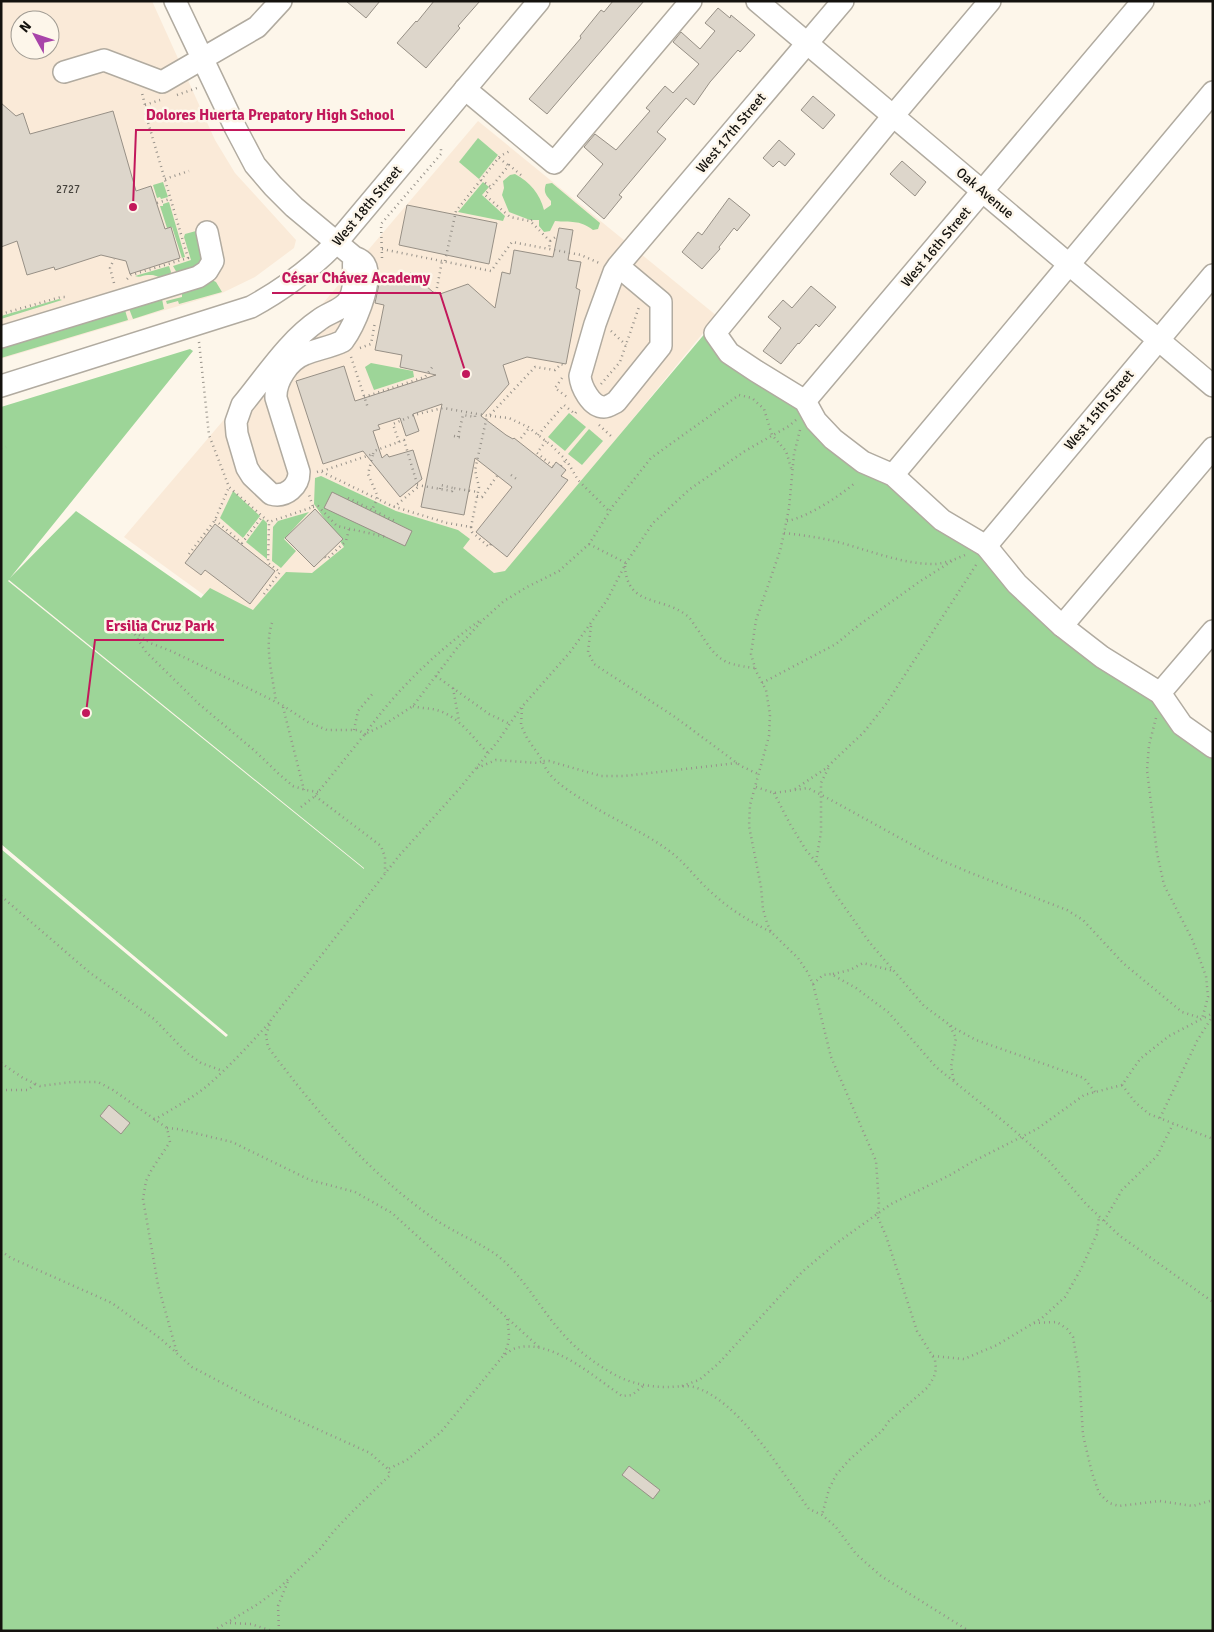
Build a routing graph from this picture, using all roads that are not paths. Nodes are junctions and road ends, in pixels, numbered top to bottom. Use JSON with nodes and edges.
{"nodes":[{"id":1,"x":175,"y":1,"type":"edge"},
{"id":2,"x":281,"y":1,"type":"edge"},
{"id":3,"x":539,"y":1,"type":"edge"},
{"id":4,"x":691,"y":1,"type":"edge"},
{"id":5,"x":757,"y":1,"type":"edge"},
{"id":6,"x":843,"y":1,"type":"edge"},
{"id":7,"x":990,"y":1,"type":"edge"},
{"id":8,"x":1143,"y":1,"type":"edge"},
{"id":9,"x":807,"y":44,"type":"junction"},
{"id":10,"x":203,"y":60,"type":"junction"},
{"id":11,"x":64,"y":72,"type":"dead end"},
{"id":12,"x":465,"y":89,"type":"junction"},
{"id":13,"x":1213,"y":92,"type":"edge"},
{"id":14,"x":893,"y":116,"type":"junction"},
{"id":15,"x":983,"y":192,"type":"junction"},
{"id":16,"x":207,"y":232,"type":"dead end"},
{"id":17,"x":337,"y":242,"type":"junction"},
{"id":18,"x":354,"y":257,"type":"junction"},
{"id":19,"x":1069,"y":264,"type":"junction"},
{"id":20,"x":616,"y":269,"type":"junction"},
{"id":21,"x":1213,"y":275,"type":"edge"},
{"id":22,"x":1,"y":336,"type":"edge"},
{"id":23,"x":1158,"y":340,"type":"junction"},
{"id":24,"x":1,"y":386,"type":"edge"},
{"id":25,"x":1213,"y":386,"type":"edge"},
{"id":26,"x":803,"y":408,"type":"junction"},
{"id":27,"x":1213,"y":448,"type":"edge"},
{"id":28,"x":893,"y":475,"type":"junction"},
{"id":29,"x":986,"y":546,"type":"junction"},
{"id":30,"x":1062,"y":626,"type":"junction"},
{"id":31,"x":1213,"y":631,"type":"edge"},
{"id":32,"x":1160,"y":693,"type":"junction"},
{"id":33,"x":1213,"y":747,"type":"edge"}],
"edges":[{"from":1,"to":10,"type":"street"},
{"from":2,"to":10,"type":"street"},
{"from":3,"to":12,"type":"street","name":"West 18th Street"},
{"from":4,"to":12,"type":"street"},
{"from":5,"to":9,"type":"street","name":"Oak Avenue"},
{"from":6,"to":9,"type":"street","name":"West 17th Street"},
{"from":7,"to":14,"type":"street"},
{"from":8,"to":15,"type":"street","name":"West 16th Street"},
{"from":9,"to":14,"type":"street","name":"Oak Avenue"},
{"from":9,"to":20,"type":"street","name":"West 17th Street"},
{"from":10,"to":11,"type":"street"},
{"from":10,"to":17,"type":"street"},
{"from":12,"to":17,"type":"street","name":"West 18th Street"},
{"from":13,"to":19,"type":"street"},
{"from":14,"to":15,"type":"street","name":"Oak Avenue"},
{"from":14,"to":26,"type":"street"},
{"from":15,"to":19,"type":"street","name":"Oak Avenue"},
{"from":15,"to":26,"type":"street","name":"West 16th Street"},
{"from":16,"to":22,"type":"street"},
{"from":17,"to":18,"type":"street"},
{"from":17,"to":24,"type":"street","name":"West 18th Street"},
{"from":18,"to":18,"type":"street"},
{"from":19,"to":23,"type":"street","name":"Oak Avenue"},
{"from":19,"to":28,"type":"street"},
{"from":20,"to":20,"type":"street"},
{"from":21,"to":23,"type":"street","name":"West 15th Street"},
{"from":23,"to":25,"type":"street","name":"Oak Avenue"},
{"from":23,"to":29,"type":"street","name":"West 15th Street"},
{"from":26,"to":28,"type":"street"},
{"from":27,"to":30,"type":"street"},
{"from":28,"to":29,"type":"street"},
{"from":29,"to":30,"type":"street"},
{"from":30,"to":32,"type":"street"},
{"from":31,"to":32,"type":"street"},
{"from":32,"to":33,"type":"street"}]}
